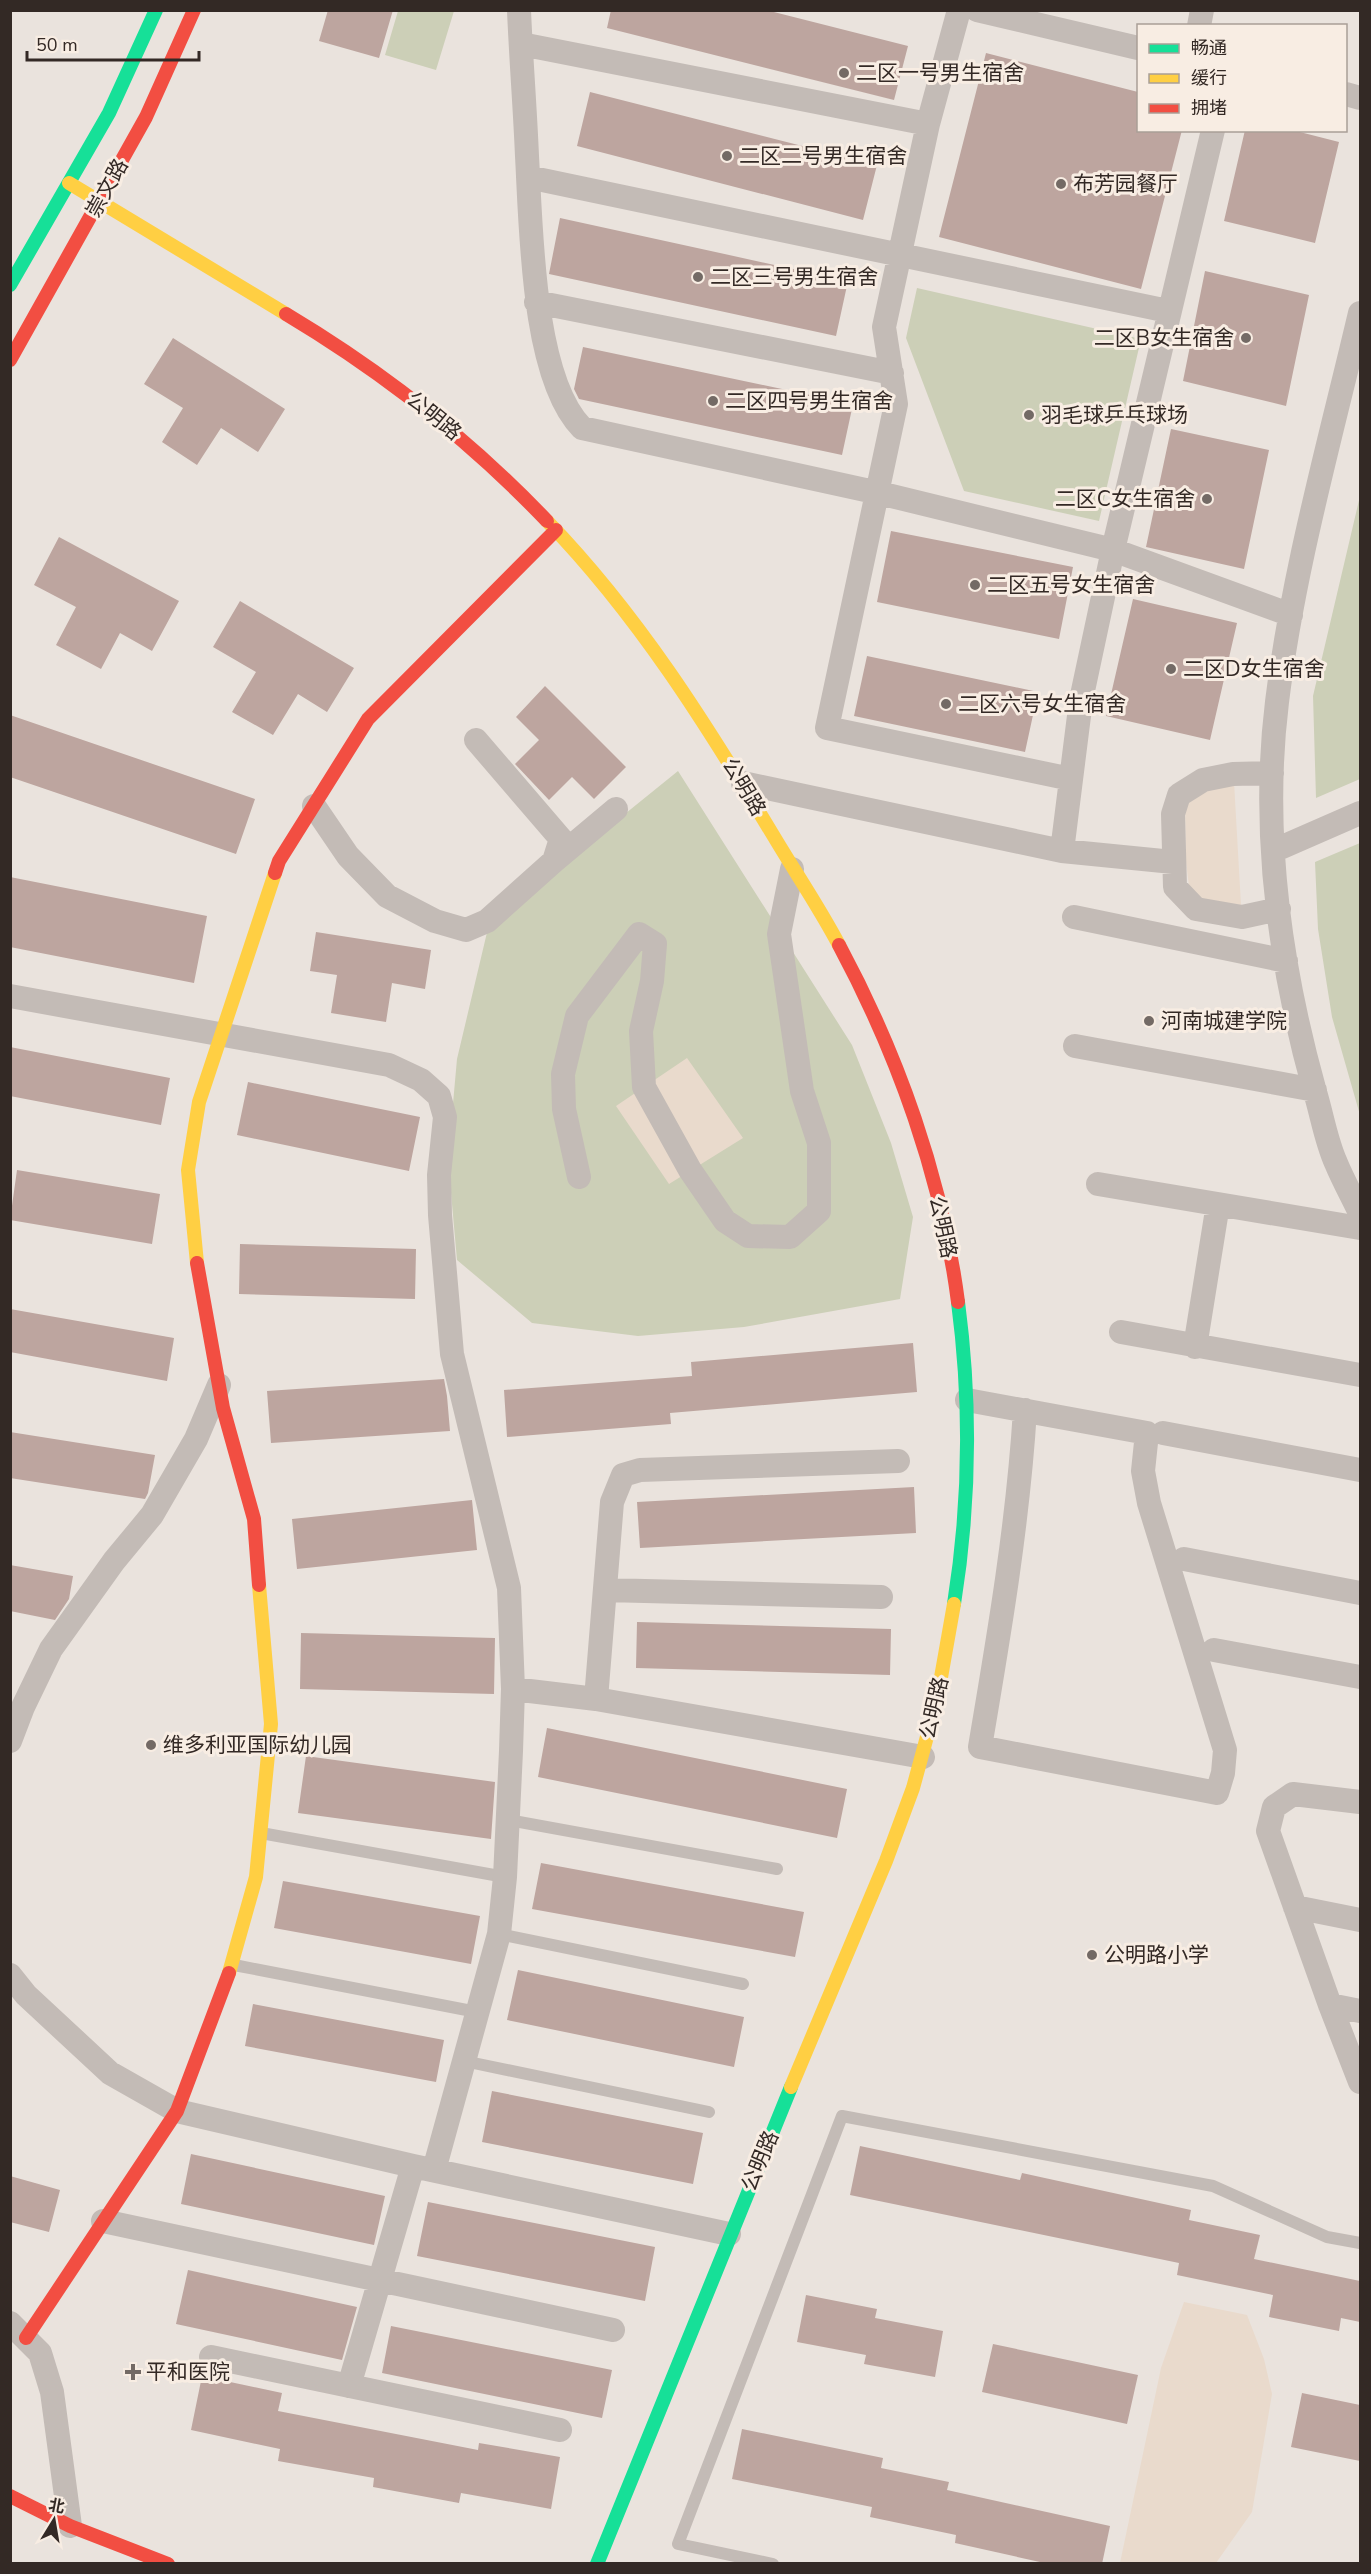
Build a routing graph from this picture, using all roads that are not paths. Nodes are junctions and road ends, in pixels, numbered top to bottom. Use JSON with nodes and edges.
{"nodes":[{"id":1,"x":156,"y":10,"type":"edge"},
{"id":2,"x":194,"y":10,"type":"edge"},
{"id":3,"x":519,"y":10,"type":"edge"},
{"id":4,"x":959,"y":10,"type":"edge"},
{"id":5,"x":977,"y":10,"type":"edge"},
{"id":6,"x":520,"y":44,"type":"junction"},
{"id":7,"x":1137,"y":48,"type":"edge"},
{"id":8,"x":928,"y":124,"type":"junction"},
{"id":9,"x":1213,"y":132,"type":"edge"},
{"id":10,"x":528,"y":177,"type":"junction"},
{"id":11,"x":69,"y":183,"type":"junction"},
{"id":12,"x":100,"y":201,"type":"junction"},
{"id":13,"x":898,"y":256,"type":"junction"},
{"id":14,"x":10,"y":285,"type":"edge"},
{"id":15,"x":536,"y":302,"type":"junction"},
{"id":16,"x":1168,"y":311,"type":"junction"},
{"id":17,"x":1360,"y":313,"type":"edge"},
{"id":18,"x":10,"y":360,"type":"edge"},
{"id":19,"x":892,"y":373,"type":"junction"},
{"id":20,"x":879,"y":493,"type":"junction"},
{"id":21,"x":556,"y":530,"type":"junction"},
{"id":22,"x":1113,"y":550,"type":"junction"},
{"id":23,"x":1291,"y":615,"type":"junction"},
{"id":24,"x":476,"y":740,"type":"dead end"},
{"id":25,"x":1272,"y":773,"type":"junction"},
{"id":26,"x":1071,"y":779,"type":"junction"},
{"id":27,"x":743,"y":783,"type":"junction"},
{"id":28,"x":314,"y":806,"type":"junction"},
{"id":29,"x":615,"y":809,"type":"dead end"},
{"id":30,"x":1360,"y":813,"type":"edge"},
{"id":31,"x":1062,"y":851,"type":"junction"},
{"id":32,"x":1273,"y":851,"type":"junction"},
{"id":33,"x":554,"y":861,"type":"junction"},
{"id":34,"x":1173,"y":862,"type":"junction"},
{"id":35,"x":792,"y":868,"type":"junction"},
{"id":36,"x":1279,"y":909,"type":"junction"},
{"id":37,"x":1074,"y":917,"type":"dead end"},
{"id":38,"x":1286,"y":962,"type":"junction"},
{"id":39,"x":11,"y":997,"type":"edge"},
{"id":40,"x":222,"y":1035,"type":"junction"},
{"id":41,"x":1075,"y":1047,"type":"dead end"},
{"id":42,"x":1315,"y":1090,"type":"junction"},
{"id":43,"x":579,"y":1177,"type":"dead end"},
{"id":44,"x":1098,"y":1184,"type":"dead end"},
{"id":45,"x":1354,"y":1186,"type":"edge"},
{"id":46,"x":1218,"y":1204,"type":"junction"},
{"id":47,"x":1360,"y":1213,"type":"edge"},
{"id":48,"x":1360,"y":1228,"type":"edge"},
{"id":49,"x":1120,"y":1332,"type":"dead end"},
{"id":50,"x":1195,"y":1347,"type":"junction"},
{"id":51,"x":1360,"y":1375,"type":"edge"},
{"id":52,"x":219,"y":1385,"type":"junction"},
{"id":53,"x":967,"y":1400,"type":"junction"},
{"id":54,"x":1026,"y":1410,"type":"junction"},
{"id":55,"x":1163,"y":1433,"type":"dead end"},
{"id":56,"x":898,"y":1461,"type":"dead end"},
{"id":57,"x":1360,"y":1470,"type":"edge"},
{"id":58,"x":1184,"y":1559,"type":"dead end"},
{"id":59,"x":605,"y":1590,"type":"junction"},
{"id":60,"x":1360,"y":1593,"type":"edge"},
{"id":61,"x":881,"y":1598,"type":"dead end"},
{"id":62,"x":1214,"y":1650,"type":"dead end"},
{"id":63,"x":1360,"y":1677,"type":"edge"},
{"id":64,"x":513,"y":1689,"type":"junction"},
{"id":65,"x":596,"y":1699,"type":"junction"},
{"id":66,"x":10,"y":1741,"type":"edge"},
{"id":67,"x":923,"y":1758,"type":"junction"},
{"id":68,"x":1360,"y":1802,"type":"edge"},
{"id":69,"x":508,"y":1820,"type":"junction"},
{"id":70,"x":260,"y":1833,"type":"junction"},
{"id":71,"x":777,"y":1869,"type":"dead end"},
{"id":72,"x":505,"y":1877,"type":"junction"},
{"id":73,"x":1295,"y":1907,"type":"junction"},
{"id":74,"x":1360,"y":1920,"type":"edge"},
{"id":75,"x":499,"y":1935,"type":"junction"},
{"id":76,"x":232,"y":1965,"type":"junction"},
{"id":77,"x":10,"y":1975,"type":"edge"},
{"id":78,"x":743,"y":1984,"type":"dead end"},
{"id":79,"x":1330,"y":2005,"type":"junction"},
{"id":80,"x":1360,"y":2011,"type":"edge"},
{"id":81,"x":477,"y":2012,"type":"junction"},
{"id":82,"x":464,"y":2061,"type":"junction"},
{"id":83,"x":1360,"y":2082,"type":"edge"},
{"id":84,"x":177,"y":2111,"type":"junction"},
{"id":85,"x":709,"y":2112,"type":"dead end"},
{"id":86,"x":424,"y":2168,"type":"junction"},
{"id":87,"x":104,"y":2221,"type":"junction"},
{"id":88,"x":729,"y":2234,"type":"junction"},
{"id":89,"x":1360,"y":2243,"type":"edge"},
{"id":90,"x":380,"y":2280,"type":"junction"},
{"id":91,"x":18,"y":2330,"type":"edge"},
{"id":92,"x":613,"y":2330,"type":"dead end"},
{"id":93,"x":211,"y":2357,"type":"dead end"},
{"id":94,"x":349,"y":2386,"type":"junction"},
{"id":95,"x":560,"y":2430,"type":"dead end"},
{"id":96,"x":10,"y":2496,"type":"edge"},
{"id":97,"x":70,"y":2526,"type":"junction"},
{"id":98,"x":168,"y":2564,"type":"edge"},
{"id":99,"x":597,"y":2564,"type":"edge"},
{"id":100,"x":772,"y":2564,"type":"edge"}],
"edges":[{"from":1,"to":11,"type":"street","name":"崇文路"},
{"from":2,"to":12,"type":"street","name":"崇文路"},
{"from":3,"to":6,"type":"street"},
{"from":4,"to":8,"type":"street"},
{"from":5,"to":7,"type":"street"},
{"from":6,"to":8,"type":"street"},
{"from":6,"to":10,"type":"street"},
{"from":8,"to":13,"type":"street"},
{"from":9,"to":16,"type":"street"},
{"from":10,"to":13,"type":"street"},
{"from":10,"to":15,"type":"street"},
{"from":11,"to":12,"type":"street","name":"公明路"},
{"from":11,"to":14,"type":"street","name":"崇文路"},
{"from":12,"to":18,"type":"street","name":"崇文路"},
{"from":12,"to":21,"type":"street","name":"公明路"},
{"from":13,"to":16,"type":"street"},
{"from":13,"to":19,"type":"street"},
{"from":15,"to":19,"type":"street"},
{"from":15,"to":20,"type":"street"},
{"from":16,"to":22,"type":"street"},
{"from":17,"to":23,"type":"street"},
{"from":19,"to":20,"type":"street"},
{"from":20,"to":22,"type":"street"},
{"from":20,"to":26,"type":"street"},
{"from":21,"to":27,"type":"street","name":"公明路"},
{"from":21,"to":28,"type":"street"},
{"from":22,"to":23,"type":"street"},
{"from":22,"to":26,"type":"street"},
{"from":23,"to":25,"type":"street"},
{"from":24,"to":33,"type":"street"},
{"from":25,"to":32,"type":"street"},
{"from":25,"to":34,"type":"street"},
{"from":26,"to":31,"type":"street"},
{"from":27,"to":31,"type":"street"},
{"from":27,"to":35,"type":"street","name":"公明路"},
{"from":28,"to":33,"type":"street"},
{"from":28,"to":40,"type":"street"},
{"from":29,"to":33,"type":"street"},
{"from":30,"to":32,"type":"street"},
{"from":31,"to":34,"type":"street"},
{"from":32,"to":36,"type":"street"},
{"from":34,"to":36,"type":"street"},
{"from":35,"to":43,"type":"street"},
{"from":35,"to":53,"type":"street","name":"公明路"},
{"from":36,"to":38,"type":"street"},
{"from":37,"to":38,"type":"street"},
{"from":38,"to":42,"type":"street"},
{"from":39,"to":40,"type":"street"},
{"from":40,"to":52,"type":"street"},
{"from":40,"to":64,"type":"street"},
{"from":41,"to":42,"type":"street"},
{"from":42,"to":45,"type":"street"},
{"from":44,"to":46,"type":"street"},
{"from":45,"to":47,"type":"street"},
{"from":46,"to":48,"type":"street"},
{"from":46,"to":50,"type":"street"},
{"from":49,"to":50,"type":"street"},
{"from":50,"to":51,"type":"street"},
{"from":52,"to":66,"type":"street"},
{"from":52,"to":70,"type":"street"},
{"from":53,"to":54,"type":"street"},
{"from":53,"to":67,"type":"street","name":"公明路"},
{"from":54,"to":54,"type":"street"},
{"from":55,"to":57,"type":"street"},
{"from":56,"to":59,"type":"street"},
{"from":58,"to":60,"type":"street"},
{"from":59,"to":61,"type":"street"},
{"from":59,"to":65,"type":"street"},
{"from":62,"to":63,"type":"street"},
{"from":64,"to":65,"type":"street"},
{"from":64,"to":69,"type":"street"},
{"from":65,"to":67,"type":"street"},
{"from":67,"to":88,"type":"street","name":"公明路"},
{"from":68,"to":73,"type":"street"},
{"from":69,"to":71,"type":"lane"},
{"from":69,"to":72,"type":"street"},
{"from":70,"to":72,"type":"lane"},
{"from":70,"to":76,"type":"street"},
{"from":72,"to":75,"type":"street"},
{"from":73,"to":74,"type":"street"},
{"from":73,"to":79,"type":"street"},
{"from":75,"to":78,"type":"lane"},
{"from":75,"to":81,"type":"street"},
{"from":76,"to":81,"type":"lane"},
{"from":76,"to":84,"type":"street"},
{"from":77,"to":84,"type":"street"},
{"from":79,"to":80,"type":"street"},
{"from":79,"to":83,"type":"street"},
{"from":81,"to":82,"type":"street"},
{"from":82,"to":85,"type":"lane"},
{"from":82,"to":86,"type":"street"},
{"from":84,"to":86,"type":"street"},
{"from":84,"to":87,"type":"street"},
{"from":86,"to":88,"type":"street"},
{"from":86,"to":90,"type":"street"},
{"from":87,"to":90,"type":"street"},
{"from":87,"to":91,"type":"street"},
{"from":88,"to":99,"type":"street","name":"公明路"},
{"from":89,"to":100,"type":"lane"},
{"from":90,"to":92,"type":"street"},
{"from":90,"to":94,"type":"street"},
{"from":91,"to":97,"type":"street"},
{"from":93,"to":94,"type":"street"},
{"from":94,"to":95,"type":"street"},
{"from":96,"to":97,"type":"street"},
{"from":97,"to":98,"type":"street"}]}
